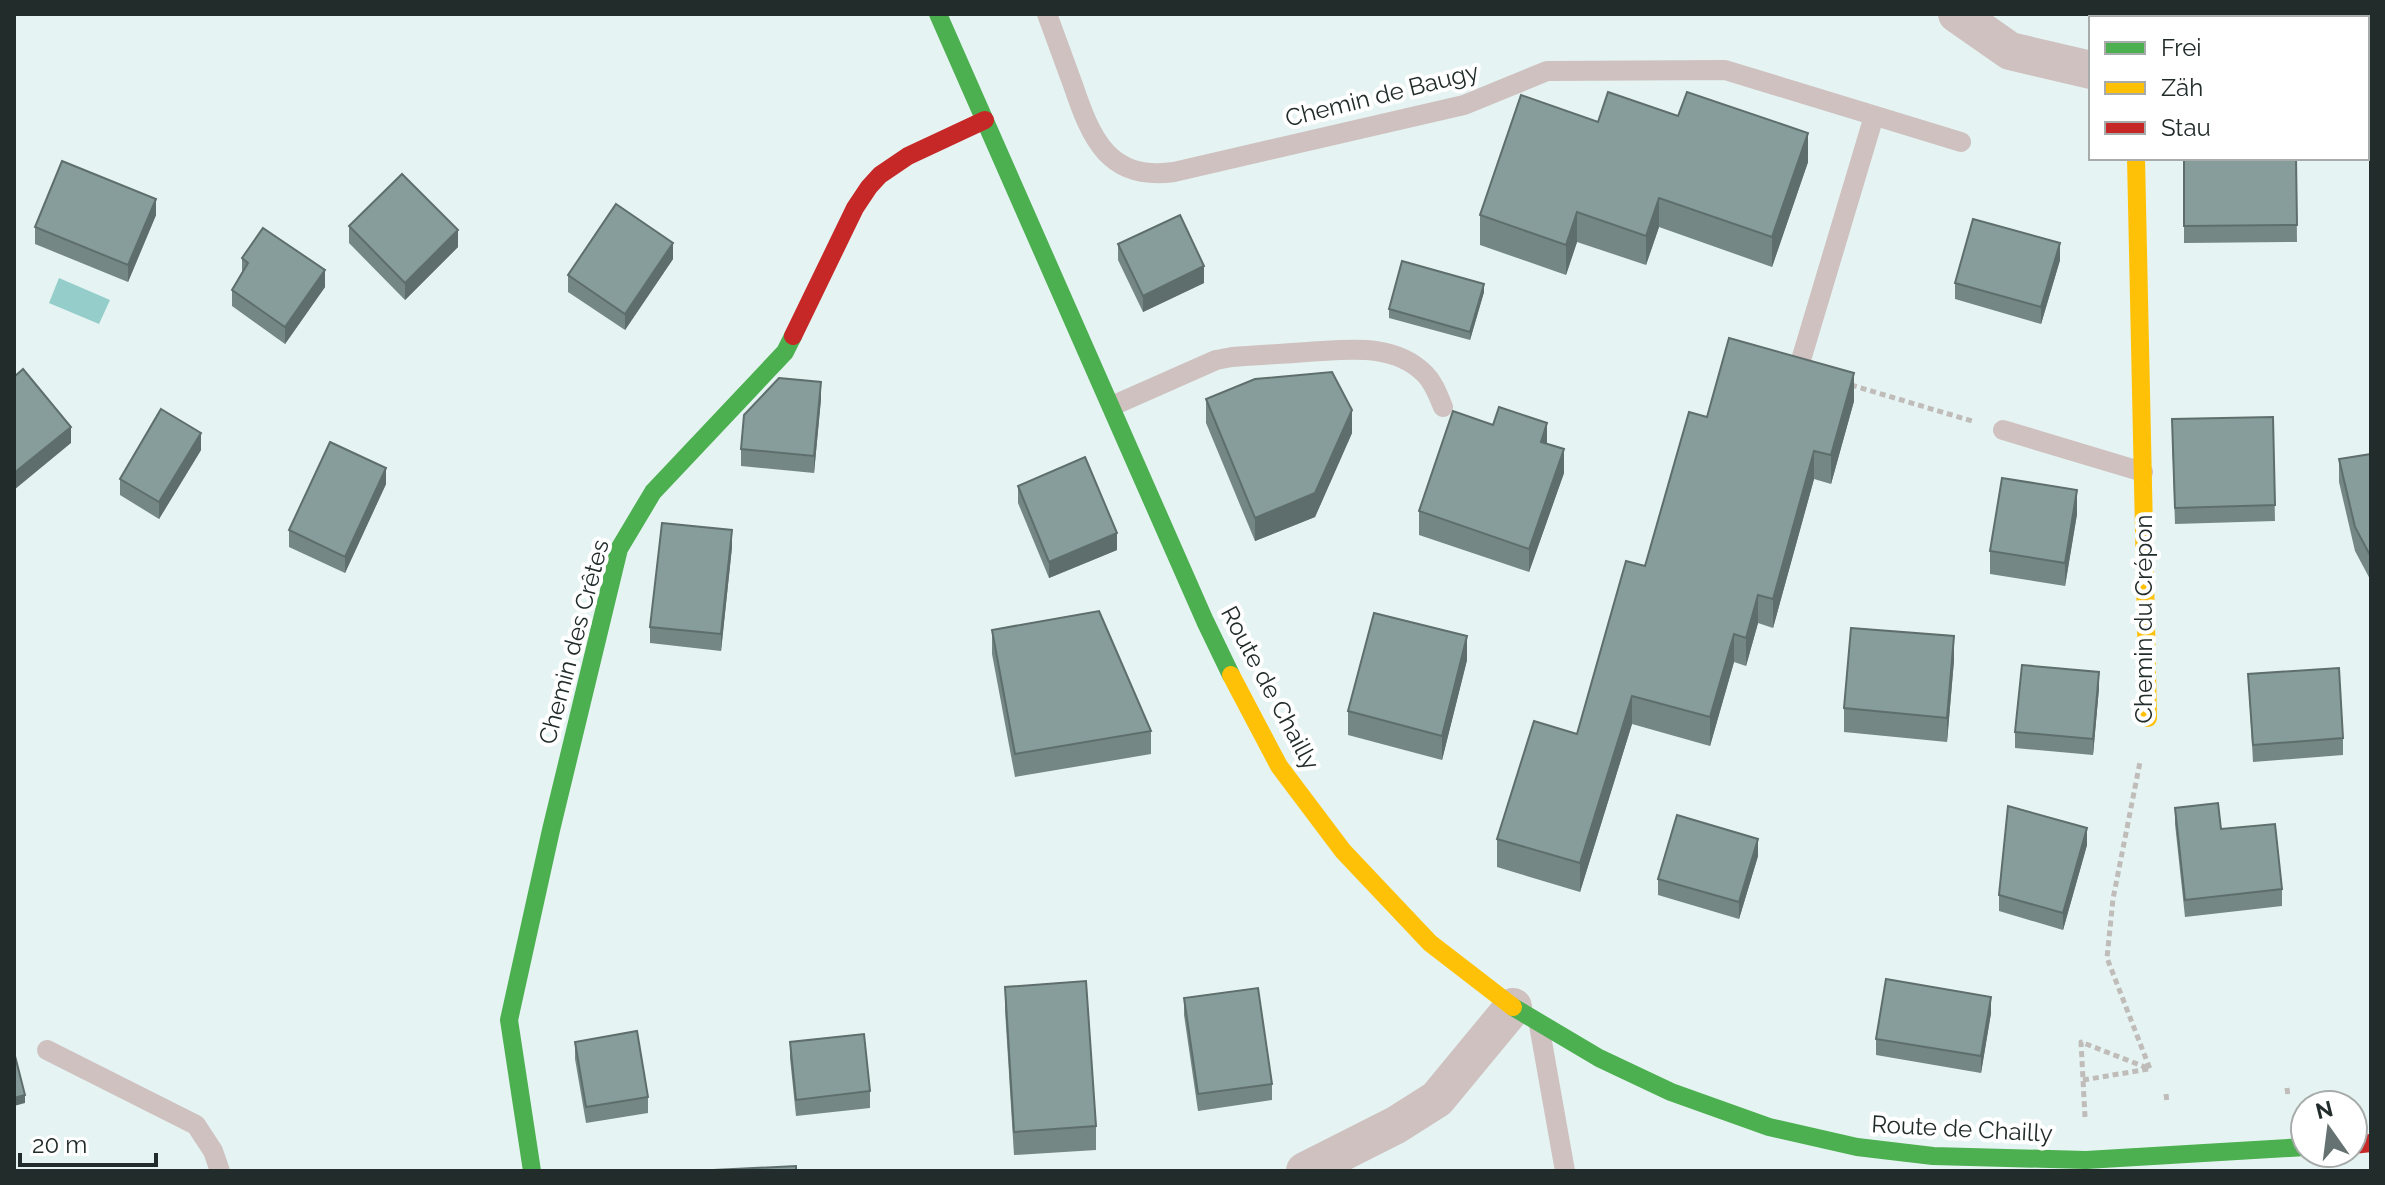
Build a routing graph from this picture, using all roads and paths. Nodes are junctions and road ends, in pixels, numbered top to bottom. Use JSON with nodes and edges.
{"nodes":[{"id":1,"x":938,"y":14,"type":"edge"},
{"id":2,"x":1047,"y":14,"type":"edge"},
{"id":3,"x":1957,"y":14,"type":"edge"},
{"id":4,"x":2089,"y":70,"type":"edge"},
{"id":5,"x":1874,"y":116,"type":"junction"},
{"id":6,"x":985,"y":120,"type":"junction"},
{"id":7,"x":1961,"y":142,"type":"dead end"},
{"id":8,"x":2136,"y":160,"type":"edge"},
{"id":9,"x":1798,"y":370,"type":"joint"},
{"id":10,"x":1112,"y":406,"type":"junction"},
{"id":11,"x":1443,"y":407,"type":"dead end"},
{"id":12,"x":2003,"y":430,"type":"joint"},
{"id":13,"x":2143,"y":472,"type":"junction"},
{"id":14,"x":2148,"y":718,"type":"joint"},
{"id":15,"x":1525,"y":1014,"type":"junction"},
{"id":16,"x":47,"y":1050,"type":"dead end"},
{"id":17,"x":2150,"y":1069,"type":"junction"},
{"id":18,"x":2083,"y":1080,"type":"junction"},
{"id":19,"x":2287,"y":1088,"type":"dead end"},
{"id":20,"x":2166,"y":1094,"type":"dead end"},
{"id":21,"x":2288,"y":1096,"type":"dead end"},
{"id":22,"x":2167,"y":1102,"type":"dead end"},
{"id":23,"x":2289,"y":1148,"type":"edge"},
{"id":24,"x":2086,"y":1160,"type":"junction"},
{"id":25,"x":220,"y":1171,"type":"edge"},
{"id":26,"x":532,"y":1171,"type":"edge"},
{"id":27,"x":1305,"y":1171,"type":"edge"},
{"id":28,"x":1565,"y":1171,"type":"edge"}],
"edges":[{"from":1,"to":6,"type":"main road","name":"Route de Chailly"},
{"from":2,"to":5,"type":"lane","name":"Chemin de Baugy"},
{"from":3,"to":4,"type":"street"},
{"from":5,"to":7,"type":"lane","name":"Chemin de Baugy"},
{"from":5,"to":9,"type":"lane"},
{"from":6,"to":10,"type":"main road","name":"Route de Chailly"},
{"from":6,"to":26,"type":"main road","name":"Chemin des Crêtes"},
{"from":8,"to":13,"type":"main road","name":"Chemin du Crépon"},
{"from":9,"to":12,"type":"path"},
{"from":10,"to":11,"type":"lane"},
{"from":10,"to":15,"type":"main road","name":"Route de Chailly"},
{"from":12,"to":13,"type":"lane"},
{"from":13,"to":14,"type":"main road","name":"Chemin du Crépon"},
{"from":14,"to":17,"type":"path","name":"Chemin du Crépon"},
{"from":15,"to":24,"type":"main road","name":"Route de Chailly"},
{"from":15,"to":27,"type":"street"},
{"from":15,"to":28,"type":"lane"},
{"from":16,"to":25,"type":"lane"},
{"from":17,"to":18,"type":"path"},
{"from":17,"to":18,"type":"path"},
{"from":18,"to":24,"type":"path"},
{"from":19,"to":21,"type":"path"},
{"from":20,"to":22,"type":"path"},
{"from":23,"to":24,"type":"main road","name":"Route de Chailly"}]}
